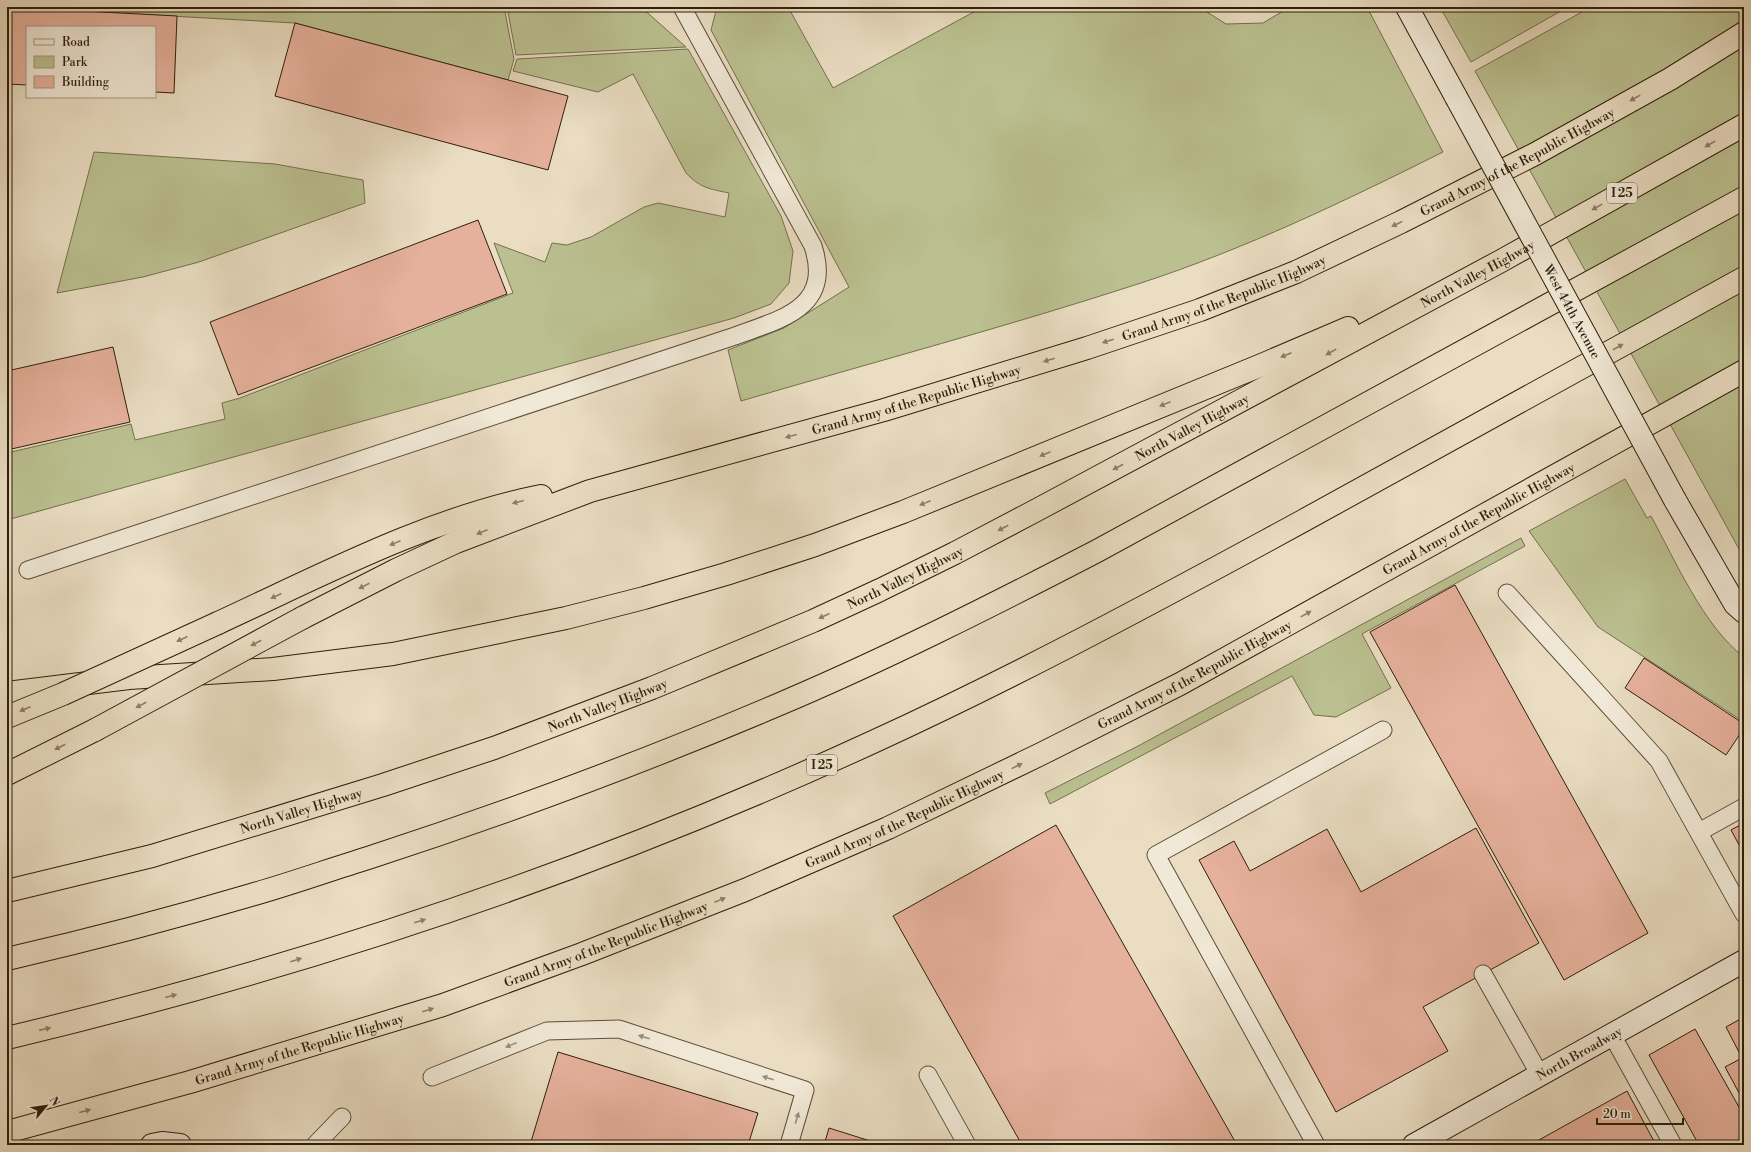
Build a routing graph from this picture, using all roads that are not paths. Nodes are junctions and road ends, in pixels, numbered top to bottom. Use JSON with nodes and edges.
{"nodes":[{"id":1,"x":682,"y":7,"type":"edge"},
{"id":2,"x":1407,"y":7,"type":"edge"},
{"id":3,"x":1744,"y":19,"type":"edge"},
{"id":4,"x":1744,"y":33,"type":"edge"},
{"id":5,"x":1670,"y":79,"type":"junction"},
{"id":6,"x":1744,"y":124,"type":"edge"},
{"id":7,"x":1744,"y":198,"type":"edge"},
{"id":8,"x":1501,"y":261,"type":"junction"},
{"id":9,"x":1744,"y":278,"type":"edge"},
{"id":10,"x":1744,"y":371,"type":"edge"},
{"id":11,"x":665,"y":471,"type":"junction"},
{"id":12,"x":28,"y":570,"type":"dead end"},
{"id":13,"x":1507,"y":593,"type":"dead end"},
{"id":14,"x":1744,"y":612,"type":"edge"},
{"id":15,"x":7,"y":693,"type":"edge"},
{"id":16,"x":7,"y":717,"type":"edge"},
{"id":17,"x":1383,"y":730,"type":"dead end"},
{"id":18,"x":7,"y":774,"type":"edge"},
{"id":19,"x":1744,"y":807,"type":"edge"},
{"id":20,"x":1699,"y":832,"type":"junction"},
{"id":21,"x":7,"y":891,"type":"edge"},
{"id":22,"x":1744,"y":914,"type":"edge"},
{"id":23,"x":7,"y":959,"type":"edge"},
{"id":24,"x":1744,"y":961,"type":"edge"},
{"id":25,"x":1483,"y":974,"type":"dead end"},
{"id":26,"x":1612,"y":1035,"type":"junction"},
{"id":27,"x":7,"y":1038,"type":"edge"},
{"id":28,"x":928,"y":1075,"type":"dead end"},
{"id":29,"x":1540,"y":1075,"type":"junction"},
{"id":30,"x":432,"y":1077,"type":"dead end"},
{"id":31,"x":342,"y":1117,"type":"dead end"},
{"id":32,"x":7,"y":1132,"type":"edge"},
{"id":33,"x":152,"y":1145,"type":"edge"},
{"id":34,"x":180,"y":1145,"type":"edge"},
{"id":35,"x":316,"y":1145,"type":"edge"},
{"id":36,"x":789,"y":1145,"type":"edge"},
{"id":37,"x":967,"y":1145,"type":"edge"},
{"id":38,"x":1316,"y":1145,"type":"edge"},
{"id":39,"x":1414,"y":1145,"type":"edge"},
{"id":40,"x":1673,"y":1145,"type":"edge"}],
"edges":[{"from":1,"to":12,"type":"lane"},
{"from":2,"to":14,"type":"street","name":"West 44th Avenue","bridge":true},
{"from":3,"to":5,"type":"highway"},
{"from":4,"to":5,"type":"highway","name":"Grand Army of the Republic Highway"},
{"from":5,"to":11,"type":"highway","name":"Grand Army of the Republic Highway","one_way":true},
{"from":6,"to":8,"type":"highway","name":"North Valley Highway","number":"I 25","one_way":true},
{"from":7,"to":23,"type":"highway"},
{"from":8,"to":15,"type":"highway","one_way":true},
{"from":8,"to":21,"type":"highway","name":"North Valley Highway","number":"I 25","one_way":true},
{"from":27,"to":9,"type":"highway","number":"I 25","one_way":true},
{"from":32,"to":10,"type":"highway","name":"Grand Army of the Republic Highway","one_way":true},
{"from":11,"to":16,"type":"highway","one_way":true,"bridge":true},
{"from":11,"to":18,"type":"highway","one_way":true,"bridge":true},
{"from":13,"to":20,"type":"lane"},
{"from":17,"to":38,"type":"lane"},
{"from":19,"to":20,"type":"lane"},
{"from":20,"to":22,"type":"lane"},
{"from":24,"to":26,"type":"street","name":"North Broadway"},
{"from":25,"to":29,"type":"lane"},
{"from":26,"to":29,"type":"street","name":"North Broadway"},
{"from":26,"to":40,"type":"lane"},
{"from":28,"to":37,"type":"lane"},
{"from":29,"to":39,"type":"street","name":"North Broadway"},
{"from":36,"to":30,"type":"lane","one_way":true},
{"from":31,"to":35,"type":"lane"},
{"from":33,"to":34,"type":"street"}]}
